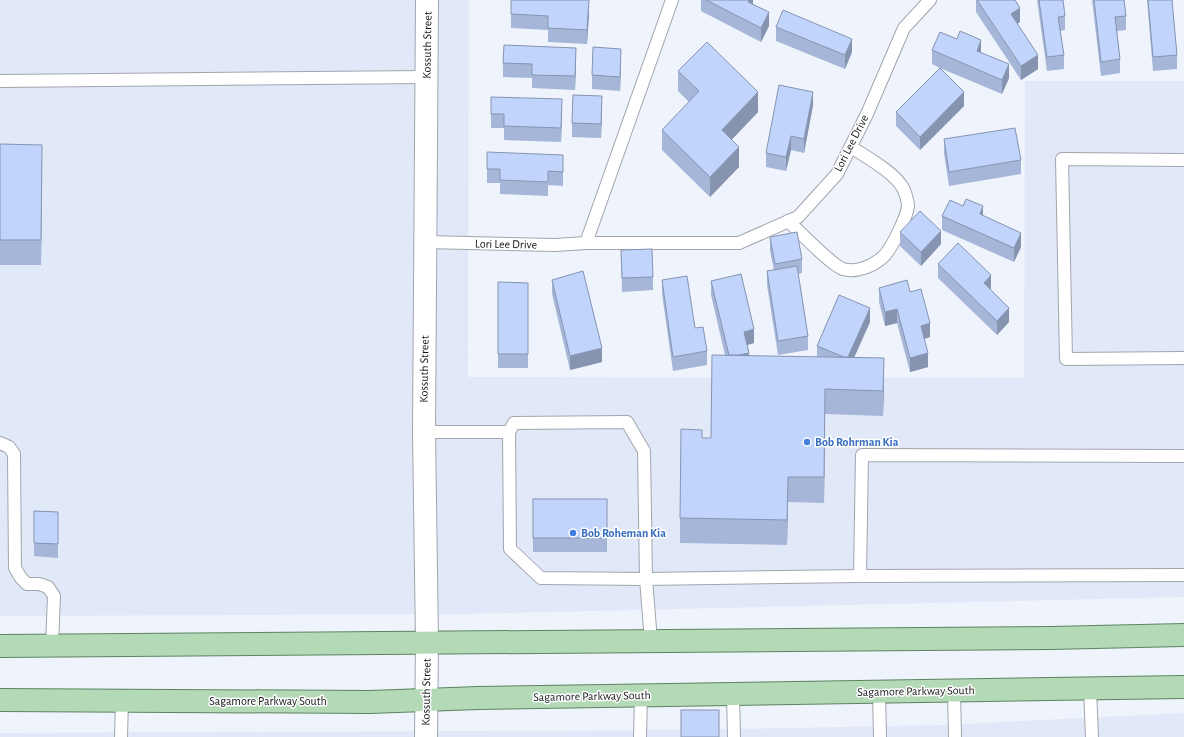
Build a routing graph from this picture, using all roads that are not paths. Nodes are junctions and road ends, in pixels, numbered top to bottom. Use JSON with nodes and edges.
{"nodes":[{"id":1,"x":427,"y":0,"type":"edge"},
{"id":2,"x":672,"y":0,"type":"edge"},
{"id":3,"x":930,"y":0,"type":"edge"},
{"id":4,"x":426,"y":78,"type":"junction"},
{"id":5,"x":0,"y":81,"type":"edge"},
{"id":6,"x":850,"y":147,"type":"junction"},
{"id":7,"x":1184,"y":160,"type":"edge"},
{"id":8,"x":788,"y":221,"type":"junction"},
{"id":9,"x":426,"y":242,"type":"junction"},
{"id":10,"x":586,"y":244,"type":"junction"},
{"id":11,"x":1184,"y":358,"type":"edge"},
{"id":12,"x":424,"y":432,"type":"junction"},
{"id":13,"x":509,"y":432,"type":"junction"},
{"id":14,"x":0,"y":443,"type":"edge"},
{"id":15,"x":1184,"y":456,"type":"edge"},
{"id":16,"x":1184,"y":575,"type":"edge"},
{"id":17,"x":860,"y":576,"type":"junction"},
{"id":18,"x":646,"y":579,"type":"junction"},
{"id":19,"x":1184,"y":635,"type":"edge"},
{"id":20,"x":651,"y":641,"type":"junction"},
{"id":21,"x":427,"y":642,"type":"junction"},
{"id":22,"x":0,"y":646,"type":"edge"},
{"id":23,"x":52,"y":646,"type":"junction"},
{"id":24,"x":1184,"y":687,"type":"edge"},
{"id":25,"x":1090,"y":689,"type":"junction"},
{"id":26,"x":954,"y":691,"type":"junction"},
{"id":27,"x":879,"y":692,"type":"junction"},
{"id":28,"x":733,"y":694,"type":"junction"},
{"id":29,"x":641,"y":696,"type":"junction"},
{"id":30,"x":0,"y":700,"type":"edge"},
{"id":31,"x":122,"y":700,"type":"junction"},
{"id":32,"x":427,"y":701,"type":"junction"},
{"id":33,"x":121,"y":737,"type":"edge"},
{"id":34,"x":426,"y":737,"type":"edge"},
{"id":35,"x":640,"y":737,"type":"edge"},
{"id":36,"x":734,"y":737,"type":"edge"},
{"id":37,"x":880,"y":737,"type":"edge"},
{"id":38,"x":955,"y":737,"type":"edge"},
{"id":39,"x":1092,"y":737,"type":"edge"}],
"edges":[{"from":1,"to":4,"type":"street","name":"Kossuth Street"},
{"from":2,"to":10,"type":"lane"},
{"from":3,"to":6,"type":"lane","name":"Lori Lee Drive"},
{"from":4,"to":5,"type":"lane"},
{"from":4,"to":9,"type":"street","name":"Kossuth Street"},
{"from":6,"to":8,"type":"lane","name":"Lori Lee Drive"},
{"from":6,"to":8,"type":"lane"},
{"from":7,"to":11,"type":"lane"},
{"from":8,"to":10,"type":"lane","name":"Lori Lee Drive"},
{"from":9,"to":10,"type":"lane","name":"Lori Lee Drive"},
{"from":9,"to":12,"type":"street","name":"Kossuth Street"},
{"from":12,"to":13,"type":"lane"},
{"from":12,"to":21,"type":"street","name":"Kossuth Street"},
{"from":13,"to":18,"type":"lane"},
{"from":13,"to":18,"type":"lane"},
{"from":14,"to":23,"type":"lane"},
{"from":15,"to":17,"type":"lane"},
{"from":16,"to":17,"type":"lane"},
{"from":17,"to":18,"type":"lane"},
{"from":18,"to":20,"type":"lane"},
{"from":19,"to":20,"type":"main road"},
{"from":20,"to":21,"type":"main road"},
{"from":21,"to":23,"type":"main road"},
{"from":21,"to":32,"type":"street","name":"Kossuth Street"},
{"from":22,"to":23,"type":"main road"},
{"from":24,"to":25,"type":"main road","name":"Sagamore Parkway South"},
{"from":25,"to":26,"type":"main road","name":"Sagamore Parkway South"},
{"from":25,"to":39,"type":"lane"},
{"from":26,"to":27,"type":"main road","name":"Sagamore Parkway South"},
{"from":26,"to":38,"type":"lane"},
{"from":27,"to":28,"type":"main road","name":"Sagamore Parkway South"},
{"from":27,"to":37,"type":"lane"},
{"from":28,"to":29,"type":"main road","name":"Sagamore Parkway South"},
{"from":28,"to":36,"type":"lane"},
{"from":29,"to":32,"type":"main road","name":"Sagamore Parkway South"},
{"from":29,"to":35,"type":"lane"},
{"from":30,"to":31,"type":"main road","name":"Sagamore Parkway South"},
{"from":31,"to":32,"type":"main road","name":"Sagamore Parkway South"},
{"from":31,"to":33,"type":"lane"},
{"from":32,"to":34,"type":"street","name":"Kossuth Street"}]}
